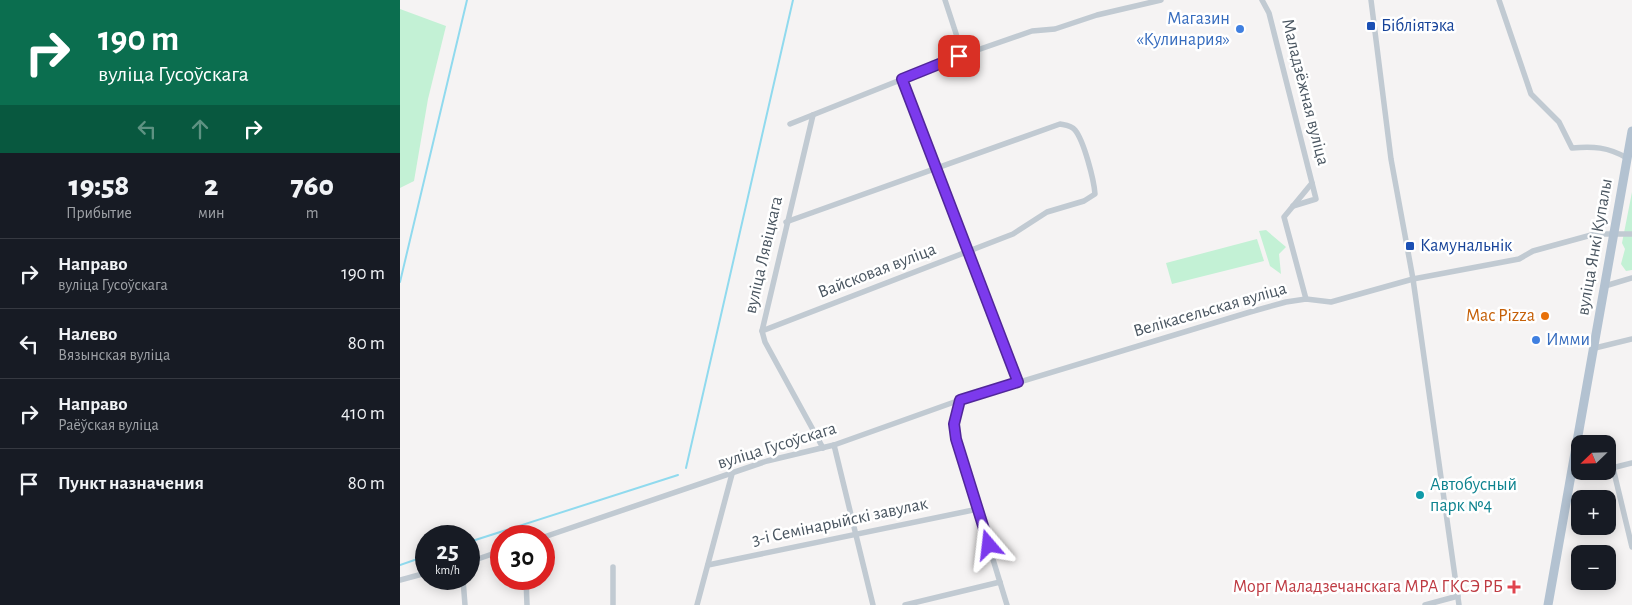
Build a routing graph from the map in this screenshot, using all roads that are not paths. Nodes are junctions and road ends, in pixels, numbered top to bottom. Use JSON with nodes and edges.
{"nodes":[{"id":1,"x":945,"y":0,"type":"edge"},
{"id":2,"x":1161,"y":0,"type":"edge"},
{"id":3,"x":1262,"y":0,"type":"edge"},
{"id":4,"x":1371,"y":0,"type":"edge"},
{"id":5,"x":1499,"y":0,"type":"edge"},
{"id":6,"x":963,"y":55,"type":"junction"},
{"id":7,"x":902,"y":79,"type":"junction"},
{"id":8,"x":812,"y":115,"type":"junction"},
{"id":9,"x":790,"y":124,"type":"dead end"},
{"id":10,"x":1632,"y":131,"type":"edge"},
{"id":11,"x":1627,"y":158,"type":"junction"},
{"id":12,"x":936,"y":168,"type":"junction"},
{"id":13,"x":1312,"y":183,"type":"junction"},
{"id":14,"x":1293,"y":206,"type":"junction"},
{"id":15,"x":786,"y":222,"type":"junction"},
{"id":16,"x":1613,"y":234,"type":"junction"},
{"id":17,"x":1631,"y":235,"type":"edge"},
{"id":18,"x":968,"y":252,"type":"junction"},
{"id":19,"x":1632,"y":278,"type":"edge"},
{"id":20,"x":1413,"y":279,"type":"junction"},
{"id":21,"x":1605,"y":286,"type":"junction"},
{"id":22,"x":1306,"y":299,"type":"junction"},
{"id":23,"x":762,"y":331,"type":"junction"},
{"id":24,"x":1632,"y":340,"type":"edge"},
{"id":25,"x":1595,"y":348,"type":"junction"},
{"id":26,"x":1018,"y":382,"type":"junction"},
{"id":27,"x":960,"y":400,"type":"junction"},
{"id":28,"x":1579,"y":435,"type":"edge"},
{"id":29,"x":834,"y":445,"type":"junction"},
{"id":30,"x":823,"y":448,"type":"junction"},
{"id":31,"x":1632,"y":463,"type":"edge"},
{"id":32,"x":1616,"y":467,"type":"edge"},
{"id":33,"x":732,"y":474,"type":"junction"},
{"id":34,"x":1571,"y":477,"type":"edge"},
{"id":35,"x":1614,"y":480,"type":"edge"},
{"id":36,"x":978,"y":509,"type":"junction"},
{"id":37,"x":1629,"y":522,"type":"edge"},
{"id":38,"x":555,"y":533,"type":"edge"},
{"id":39,"x":856,"y":534,"type":"junction"},
{"id":40,"x":1632,"y":547,"type":"edge"},
{"id":41,"x":708,"y":565,"type":"junction"},
{"id":42,"x":613,"y":567,"type":"dead end"},
{"id":43,"x":415,"y":576,"type":"edge"},
{"id":44,"x":400,"y":580,"type":"edge"},
{"id":45,"x":1000,"y":582,"type":"junction"},
{"id":46,"x":463,"y":590,"type":"edge"},
{"id":47,"x":526,"y":590,"type":"edge"},
{"id":48,"x":1458,"y":596,"type":"junction"},
{"id":49,"x":464,"y":605,"type":"edge"},
{"id":50,"x":527,"y":605,"type":"edge"},
{"id":51,"x":613,"y":605,"type":"edge"},
{"id":52,"x":698,"y":605,"type":"edge"},
{"id":53,"x":873,"y":605,"type":"edge"},
{"id":54,"x":905,"y":605,"type":"edge"},
{"id":55,"x":1007,"y":605,"type":"edge"},
{"id":56,"x":1425,"y":605,"type":"edge"},
{"id":57,"x":1459,"y":605,"type":"edge"},
{"id":58,"x":1548,"y":605,"type":"edge"}],
"edges":[{"from":1,"to":6,"type":"street"},
{"from":2,"to":6,"type":"street"},
{"from":3,"to":13,"type":"street","name":"Маладзёжная вуліца"},
{"from":4,"to":20,"type":"street"},
{"from":5,"to":11,"type":"street"},
{"from":6,"to":7,"type":"street"},
{"from":7,"to":8,"type":"street"},
{"from":7,"to":12,"type":"street"},
{"from":8,"to":9,"type":"street"},
{"from":8,"to":15,"type":"street","name":"вуліца Лявіцкага"},
{"from":10,"to":11,"type":"main road","name":"вуліца Янкі Купалы"},
{"from":11,"to":16,"type":"main road","name":"вуліца Янкі Купалы"},
{"from":12,"to":15,"type":"street"},
{"from":12,"to":18,"type":"street"},
{"from":12,"to":18,"type":"street","name":"Вайсковая вуліца"},
{"from":13,"to":14,"type":"street","name":"Маладзёжная вуліца"},
{"from":13,"to":14,"type":"street"},
{"from":14,"to":22,"type":"street","name":"Маладзёжная вуліца"},
{"from":15,"to":23,"type":"street","name":"вуліца Лявіцкага"},
{"from":16,"to":17,"type":"street","name":"Велікасельская вуліца"},
{"from":16,"to":20,"type":"street","name":"Велікасельская вуліца"},
{"from":16,"to":21,"type":"main road","name":"вуліца Янкі Купалы"},
{"from":18,"to":23,"type":"street","name":"Вайсковая вуліца"},
{"from":18,"to":26,"type":"street"},
{"from":19,"to":21,"type":"street"},
{"from":20,"to":22,"type":"street","name":"Велікасельская вуліца"},
{"from":20,"to":48,"type":"street"},
{"from":21,"to":25,"type":"main road","name":"вуліца Янкі Купалы"},
{"from":22,"to":26,"type":"street","name":"Велікасельская вуліца"},
{"from":23,"to":30,"type":"street","name":"вуліца Лявіцкага"},
{"from":24,"to":25,"type":"street"},
{"from":25,"to":28,"type":"main road","name":"вуліца Янкі Купалы"},
{"from":26,"to":27,"type":"street","name":"вуліца Гусоўскага"},
{"from":27,"to":29,"type":"street","name":"вуліца Гусоўскага"},
{"from":27,"to":36,"type":"street"},
{"from":29,"to":30,"type":"street","name":"вуліца Гусоўскага"},
{"from":29,"to":39,"type":"street"},
{"from":30,"to":33,"type":"street","name":"вуліца Гусоўскага"},
{"from":31,"to":32,"type":"street"},
{"from":33,"to":38,"type":"street","name":"вуліца Гусоўскага"},
{"from":33,"to":41,"type":"street"},
{"from":34,"to":58,"type":"main road","name":"вуліца Янкі Купалы"},
{"from":35,"to":37,"type":"street"},
{"from":36,"to":39,"type":"street","name":"3-і Семінарыйскі завулак"},
{"from":36,"to":45,"type":"street"},
{"from":37,"to":40,"type":"street"},
{"from":39,"to":41,"type":"street","name":"3-і Семінарыйскі завулак"},
{"from":39,"to":53,"type":"street"},
{"from":41,"to":52,"type":"street"},
{"from":42,"to":51,"type":"street"},
{"from":43,"to":44,"type":"street"},
{"from":45,"to":54,"type":"street"},
{"from":45,"to":55,"type":"street"},
{"from":46,"to":49,"type":"street"},
{"from":47,"to":50,"type":"street"},
{"from":48,"to":56,"type":"street"},
{"from":48,"to":57,"type":"street"}]}
